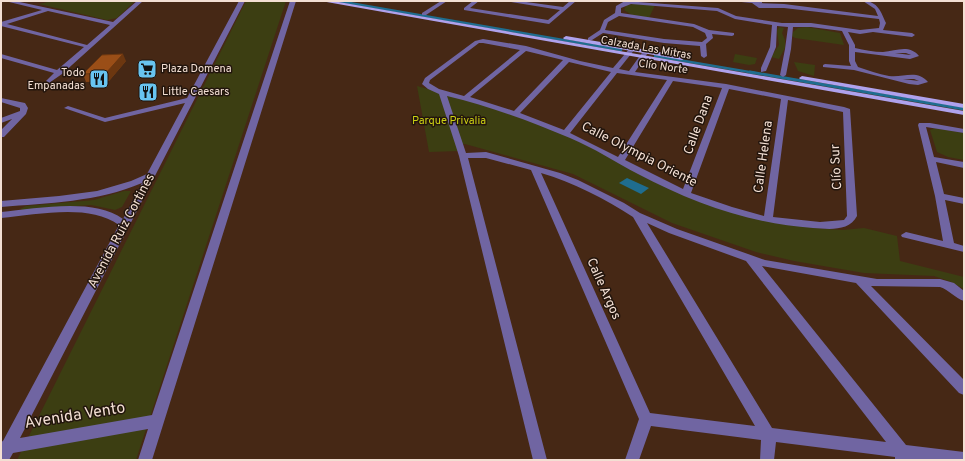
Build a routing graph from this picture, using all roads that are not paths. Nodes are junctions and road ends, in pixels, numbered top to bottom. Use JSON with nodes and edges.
{"nodes":[{"id":1,"x":8,"y":1,"type":"edge"},
{"id":2,"x":40,"y":1,"type":"edge"},
{"id":3,"x":140,"y":1,"type":"edge"},
{"id":4,"x":293,"y":1,"type":"edge"},
{"id":5,"x":324,"y":1,"type":"edge"},
{"id":6,"x":350,"y":1,"type":"edge"},
{"id":7,"x":444,"y":1,"type":"edge"},
{"id":8,"x":476,"y":1,"type":"edge"},
{"id":9,"x":508,"y":1,"type":"edge"},
{"id":10,"x":573,"y":1,"type":"edge"},
{"id":11,"x":734,"y":1,"type":"edge"},
{"id":12,"x":866,"y":1,"type":"edge"},
{"id":13,"x":240,"y":2,"type":"edge"},
{"id":14,"x":526,"y":2,"type":"edge"},
{"id":15,"x":629,"y":2,"type":"edge"},
{"id":16,"x":18,"y":3,"type":"junction"},
{"id":17,"x":720,"y":4,"type":"dead end"},
{"id":18,"x":564,"y":9,"type":"junction"},
{"id":19,"x":49,"y":10,"type":"junction"},
{"id":20,"x":718,"y":10,"type":"junction"},
{"id":21,"x":424,"y":14,"type":"junction"},
{"id":22,"x":618,"y":14,"type":"junction"},
{"id":23,"x":881,"y":18,"type":"junction"},
{"id":24,"x":1,"y":24,"type":"edge"},
{"id":25,"x":114,"y":24,"type":"junction"},
{"id":26,"x":775,"y":24,"type":"junction"},
{"id":27,"x":791,"y":26,"type":"junction"},
{"id":28,"x":844,"y":30,"type":"junction"},
{"id":29,"x":602,"y":31,"type":"junction"},
{"id":30,"x":875,"y":31,"type":"junction"},
{"id":31,"x":708,"y":32,"type":"junction"},
{"id":32,"x":732,"y":34,"type":"dead end"},
{"id":33,"x":912,"y":35,"type":"dead end"},
{"id":34,"x":590,"y":39,"type":"dead end"},
{"id":35,"x":703,"y":44,"type":"junction"},
{"id":36,"x":90,"y":47,"type":"junction"},
{"id":37,"x":526,"y":48,"type":"junction"},
{"id":38,"x":632,"y":49,"type":"junction"},
{"id":39,"x":852,"y":50,"type":"junction"},
{"id":40,"x":646,"y":51,"type":"junction"},
{"id":41,"x":887,"y":53,"type":"dead end"},
{"id":42,"x":628,"y":55,"type":"junction"},
{"id":43,"x":1,"y":56,"type":"edge"},
{"id":44,"x":704,"y":56,"type":"dead end"},
{"id":45,"x":642,"y":58,"type":"junction"},
{"id":46,"x":568,"y":59,"type":"junction"},
{"id":47,"x":825,"y":66,"type":"dead end"},
{"id":48,"x":855,"y":68,"type":"junction"},
{"id":49,"x":616,"y":70,"type":"junction"},
{"id":50,"x":631,"y":72,"type":"junction"},
{"id":51,"x":763,"y":72,"type":"junction"},
{"id":52,"x":60,"y":73,"type":"junction"},
{"id":53,"x":783,"y":75,"type":"junction"},
{"id":54,"x":892,"y":78,"type":"dead end"},
{"id":55,"x":670,"y":79,"type":"junction"},
{"id":56,"x":49,"y":81,"type":"dead end"},
{"id":57,"x":425,"y":84,"type":"joint"},
{"id":58,"x":726,"y":86,"type":"junction"},
{"id":59,"x":442,"y":91,"type":"junction"},
{"id":60,"x":785,"y":97,"type":"junction"},
{"id":61,"x":465,"y":98,"type":"junction"},
{"id":62,"x":1,"y":100,"type":"edge"},
{"id":63,"x":189,"y":100,"type":"junction"},
{"id":64,"x":964,"y":106,"type":"edge"},
{"id":65,"x":68,"y":108,"type":"dead end"},
{"id":66,"x":844,"y":109,"type":"joint"},
{"id":67,"x":23,"y":112,"type":"junction"},
{"id":68,"x":964,"y":113,"type":"edge"},
{"id":69,"x":515,"y":114,"type":"junction"},
{"id":70,"x":1,"y":121,"type":"edge"},
{"id":71,"x":964,"y":131,"type":"edge"},
{"id":72,"x":566,"y":133,"type":"junction"},
{"id":73,"x":1,"y":135,"type":"edge"},
{"id":74,"x":463,"y":156,"type":"junction"},
{"id":75,"x":931,"y":160,"type":"junction"},
{"id":76,"x":620,"y":161,"type":"junction"},
{"id":77,"x":964,"y":165,"type":"edge"},
{"id":78,"x":535,"y":170,"type":"junction"},
{"id":79,"x":152,"y":175,"type":"junction"},
{"id":80,"x":686,"y":194,"type":"junction"},
{"id":81,"x":940,"y":196,"type":"junction"},
{"id":82,"x":964,"y":201,"type":"edge"},
{"id":83,"x":15,"y":202,"type":"junction"},
{"id":84,"x":1,"y":204,"type":"edge"},
{"id":85,"x":3,"y":215,"type":"edge"},
{"id":86,"x":637,"y":215,"type":"junction"},
{"id":87,"x":768,"y":220,"type":"junction"},
{"id":88,"x":847,"y":223,"type":"joint"},
{"id":89,"x":125,"y":225,"type":"junction"},
{"id":90,"x":906,"y":235,"type":"dead end"},
{"id":91,"x":949,"y":245,"type":"junction"},
{"id":92,"x":964,"y":249,"type":"edge"},
{"id":93,"x":750,"y":259,"type":"junction"},
{"id":94,"x":860,"y":281,"type":"junction"},
{"id":95,"x":964,"y":297,"type":"edge"},
{"id":96,"x":964,"y":389,"type":"edge"},
{"id":97,"x":646,"y":419,"type":"junction"},
{"id":98,"x":156,"y":422,"type":"junction"},
{"id":99,"x":769,"y":436,"type":"junction"},
{"id":100,"x":5,"y":447,"type":"edge"},
{"id":101,"x":902,"y":456,"type":"edge"},
{"id":102,"x":964,"y":459,"type":"edge"},
{"id":103,"x":1,"y":460,"type":"edge"},
{"id":104,"x":145,"y":460,"type":"edge"},
{"id":105,"x":540,"y":460,"type":"edge"},
{"id":106,"x":632,"y":460,"type":"edge"},
{"id":107,"x":767,"y":460,"type":"edge"}],
"edges":[{"from":1,"to":16,"type":"street"},
{"from":2,"to":16,"type":"street"},
{"from":3,"to":25,"type":"street"},
{"from":4,"to":98,"type":"street"},
{"from":5,"to":42,"type":"main road","name":"Calzada Las Mitras"},
{"from":6,"to":21,"type":"main road","name":"Calzada Las Mitras"},
{"from":7,"to":21,"type":"street"},
{"from":8,"to":18,"type":"street"},
{"from":9,"to":14,"type":"street"},
{"from":10,"to":18,"type":"street"},
{"from":11,"to":23,"type":"street"},
{"from":12,"to":23,"type":"street"},
{"from":13,"to":63,"type":"street","name":"Avenida Ruiz Cortines"},
{"from":14,"to":18,"type":"street"},
{"from":15,"to":20,"type":"street"},
{"from":15,"to":22,"type":"street"},
{"from":16,"to":19,"type":"street"},
{"from":17,"to":20,"type":"street"},
{"from":19,"to":24,"type":"street"},
{"from":19,"to":25,"type":"street"},
{"from":20,"to":26,"type":"street"},
{"from":21,"to":38,"type":"main road","name":"Calzada Las Mitras"},
{"from":22,"to":29,"type":"street"},
{"from":22,"to":31,"type":"street"},
{"from":23,"to":30,"type":"street"},
{"from":24,"to":36,"type":"street"},
{"from":25,"to":36,"type":"street"},
{"from":26,"to":27,"type":"street"},
{"from":26,"to":51,"type":"street"},
{"from":27,"to":28,"type":"street"},
{"from":27,"to":53,"type":"street"},
{"from":28,"to":30,"type":"street"},
{"from":28,"to":39,"type":"street"},
{"from":29,"to":34,"type":"street"},
{"from":29,"to":35,"type":"street"},
{"from":30,"to":33,"type":"street"},
{"from":31,"to":32,"type":"street"},
{"from":31,"to":35,"type":"street"},
{"from":35,"to":44,"type":"street"},
{"from":36,"to":52,"type":"street"},
{"from":37,"to":46,"type":"street","name":"Clío Norte"},
{"from":37,"to":57,"type":"street","name":"Clío Norte"},
{"from":37,"to":61,"type":"street"},
{"from":38,"to":40,"type":"main road","name":"Calzada Las Mitras"},
{"from":38,"to":42,"type":"street"},
{"from":39,"to":41,"type":"street"},
{"from":39,"to":48,"type":"street"},
{"from":40,"to":45,"type":"street"},
{"from":40,"to":51,"type":"main road","name":"Calzada Las Mitras"},
{"from":42,"to":45,"type":"main road","name":"Calzada Las Mitras"},
{"from":42,"to":49,"type":"street"},
{"from":43,"to":52,"type":"street"},
{"from":45,"to":50,"type":"street"},
{"from":45,"to":68,"type":"main road","name":"Calzada Las Mitras"},
{"from":46,"to":49,"type":"street","name":"Clío Norte"},
{"from":46,"to":69,"type":"street"},
{"from":47,"to":48,"type":"street"},
{"from":48,"to":54,"type":"street"},
{"from":49,"to":50,"type":"street","name":"Clío Norte"},
{"from":49,"to":72,"type":"street"},
{"from":50,"to":55,"type":"street","name":"Clío Norte"},
{"from":51,"to":53,"type":"main road","name":"Calzada Las Mitras"},
{"from":52,"to":56,"type":"street"},
{"from":53,"to":64,"type":"main road","name":"Calzada Las Mitras"},
{"from":55,"to":58,"type":"street","name":"Clío Norte"},
{"from":55,"to":76,"type":"street"},
{"from":57,"to":59,"type":"street","name":"Calle Olympia Oriente"},
{"from":58,"to":60,"type":"street","name":"Clío Norte"},
{"from":58,"to":80,"type":"street","name":"Calle Dana"},
{"from":59,"to":61,"type":"street","name":"Calle Olympia Oriente"},
{"from":59,"to":74,"type":"street"},
{"from":60,"to":66,"type":"street","name":"Clío Norte"},
{"from":60,"to":87,"type":"street","name":"Calle Helena"},
{"from":61,"to":69,"type":"street","name":"Calle Olympia Oriente"},
{"from":62,"to":67,"type":"street"},
{"from":63,"to":65,"type":"street"},
{"from":63,"to":79,"type":"street","name":"Avenida Ruiz Cortines"},
{"from":66,"to":88,"type":"street","name":"Clío Sur"},
{"from":67,"to":70,"type":"street"},
{"from":67,"to":73,"type":"street"},
{"from":69,"to":72,"type":"street","name":"Calle Olympia Oriente"},
{"from":71,"to":75,"type":"street"},
{"from":72,"to":76,"type":"street","name":"Calle Olympia Oriente"},
{"from":74,"to":78,"type":"street"},
{"from":74,"to":105,"type":"street"},
{"from":75,"to":77,"type":"street"},
{"from":75,"to":81,"type":"street"},
{"from":76,"to":80,"type":"street","name":"Calle Olympia Oriente"},
{"from":78,"to":86,"type":"street"},
{"from":78,"to":97,"type":"street","name":"Calle Argos"},
{"from":79,"to":83,"type":"street"},
{"from":79,"to":89,"type":"street","name":"Avenida Ruiz Cortines"},
{"from":80,"to":87,"type":"street","name":"Calle Olympia Oriente"},
{"from":81,"to":82,"type":"street"},
{"from":81,"to":91,"type":"street"},
{"from":83,"to":84,"type":"street"},
{"from":83,"to":85,"type":"street"},
{"from":85,"to":89,"type":"street"},
{"from":86,"to":93,"type":"street"},
{"from":86,"to":99,"type":"street"},
{"from":87,"to":88,"type":"street","name":"Calle Olympia Oriente"},
{"from":89,"to":100,"type":"street","name":"Avenida Ruiz Cortines"},
{"from":90,"to":91,"type":"street"},
{"from":91,"to":92,"type":"street"},
{"from":93,"to":94,"type":"street"},
{"from":93,"to":101,"type":"street"},
{"from":94,"to":95,"type":"street"},
{"from":94,"to":96,"type":"street"},
{"from":97,"to":99,"type":"street"},
{"from":97,"to":106,"type":"street"},
{"from":98,"to":100,"type":"street","name":"Avenida Vento"},
{"from":98,"to":104,"type":"street"},
{"from":99,"to":101,"type":"street"},
{"from":99,"to":107,"type":"street"},
{"from":100,"to":103,"type":"street","name":"Avenida Ruiz Cortines"},
{"from":101,"to":102,"type":"street"}]}
